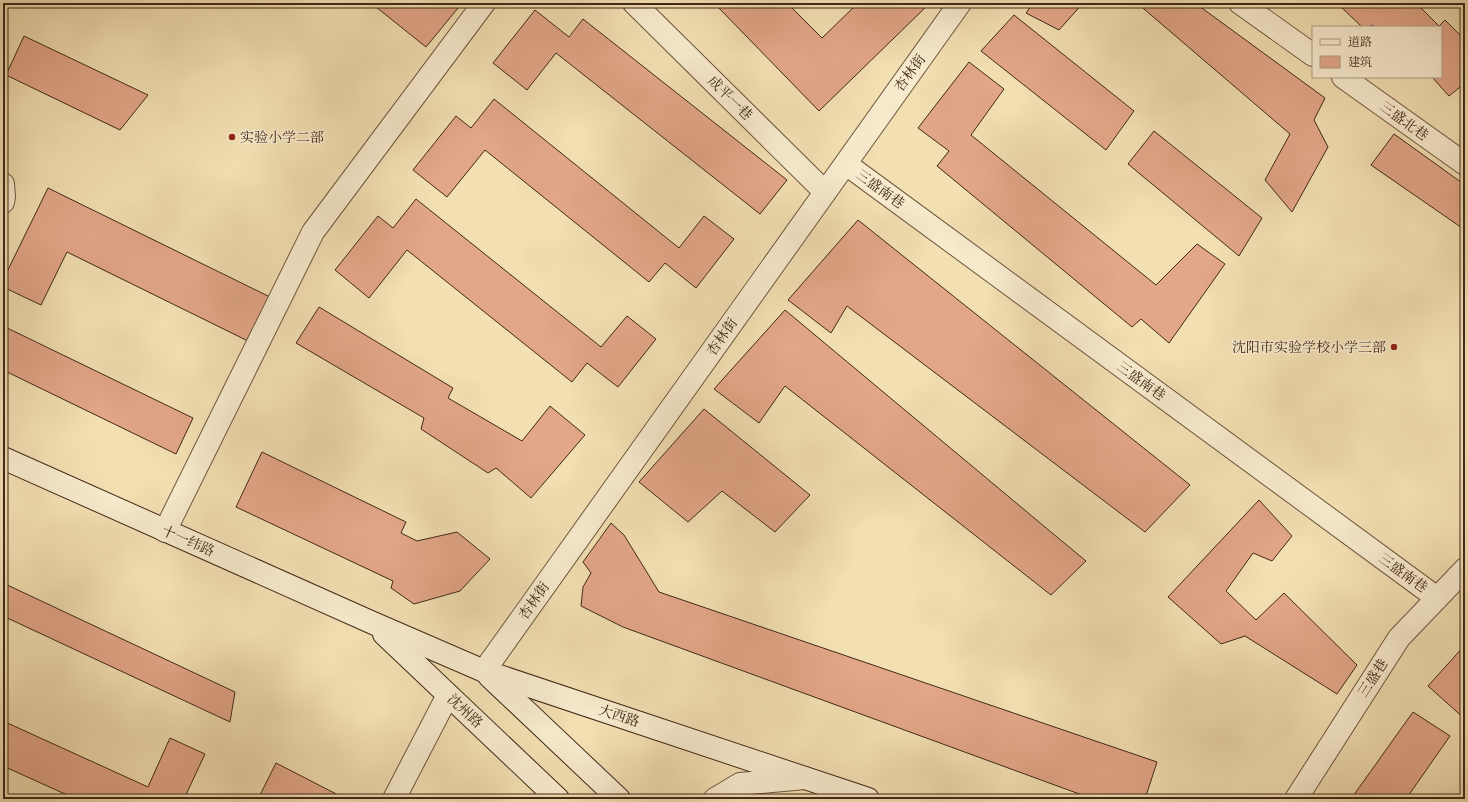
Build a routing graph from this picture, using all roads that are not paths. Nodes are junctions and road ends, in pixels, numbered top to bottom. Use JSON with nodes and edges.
{"nodes":[{"id":1,"x":484,"y":3,"type":"edge"},
{"id":2,"x":634,"y":3,"type":"edge"},
{"id":3,"x":960,"y":3,"type":"edge"},
{"id":4,"x":1240,"y":3,"type":"edge"},
{"id":5,"x":1312,"y":54,"type":"edge"},
{"id":6,"x":1344,"y":78,"type":"edge"},
{"id":7,"x":846,"y":164,"type":"junction"},
{"id":8,"x":1465,"y":164,"type":"edge"},
{"id":9,"x":3,"y":184,"type":"edge"},
{"id":10,"x":825,"y":192,"type":"junction"},
{"id":11,"x":3,"y":202,"type":"edge"},
{"id":12,"x":3,"y":458,"type":"edge"},
{"id":13,"x":165,"y":531,"type":"junction"},
{"id":14,"x":1465,"y":569,"type":"edge"},
{"id":15,"x":1437,"y":598,"type":"junction"},
{"id":16,"x":373,"y":623,"type":"junction"},
{"id":17,"x":484,"y":671,"type":"junction"},
{"id":18,"x":448,"y":695,"type":"junction"},
{"id":19,"x":805,"y":778,"type":"junction"},
{"id":20,"x":394,"y":799,"type":"edge"},
{"id":21,"x":558,"y":799,"type":"edge"},
{"id":22,"x":619,"y":799,"type":"edge"},
{"id":23,"x":715,"y":799,"type":"edge"},
{"id":24,"x":868,"y":799,"type":"edge"},
{"id":25,"x":1296,"y":799,"type":"edge"}],
"edges":[{"from":1,"to":13,"type":"street"},
{"from":2,"to":10,"type":"street","name":"成平一巷"},
{"from":3,"to":7,"type":"street","name":"杏林街"},
{"from":4,"to":5,"type":"street"},
{"from":6,"to":8,"type":"street","name":"三盛北巷"},
{"from":7,"to":10,"type":"street","name":"杏林街"},
{"from":7,"to":15,"type":"street","name":"三盛南巷"},
{"from":9,"to":11,"type":"street"},
{"from":10,"to":17,"type":"street","name":"杏林街"},
{"from":12,"to":13,"type":"street","name":"十一纬路"},
{"from":13,"to":16,"type":"street","name":"十一纬路"},
{"from":14,"to":15,"type":"street","name":"三盛巷"},
{"from":15,"to":25,"type":"street","name":"三盛巷"},
{"from":16,"to":17,"type":"street","name":"大西路"},
{"from":16,"to":18,"type":"street","name":"沈州路"},
{"from":17,"to":19,"type":"street","name":"大西路"},
{"from":17,"to":22,"type":"street"},
{"from":18,"to":20,"type":"street"},
{"from":18,"to":21,"type":"street","name":"沈州路"},
{"from":19,"to":23,"type":"street"},
{"from":19,"to":24,"type":"street","name":"大西路"}]}
